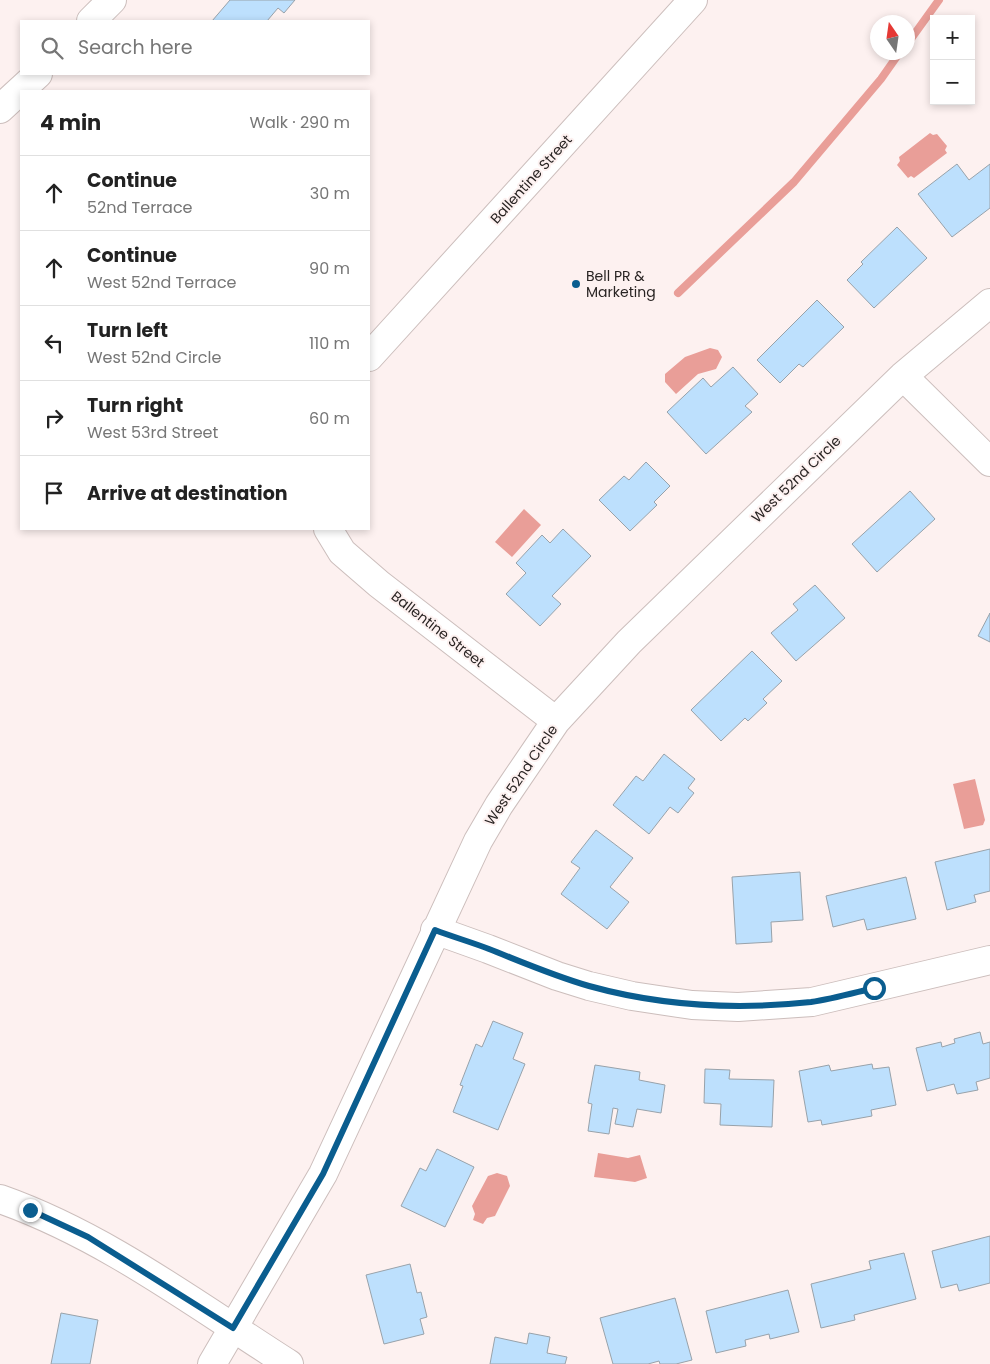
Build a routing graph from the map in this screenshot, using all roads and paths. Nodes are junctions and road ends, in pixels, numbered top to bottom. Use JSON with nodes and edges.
{"nodes":[{"id":1,"x":112,"y":0,"type":"edge"},
{"id":2,"x":693,"y":0,"type":"edge"},
{"id":3,"x":92,"y":20,"type":"edge"},
{"id":4,"x":37,"y":75,"type":"edge"},
{"id":5,"x":21,"y":90,"type":"edge"},
{"id":6,"x":20,"y":91,"type":"edge"},
{"id":7,"x":0,"y":109,"type":"edge"},
{"id":8,"x":990,"y":303,"type":"edge"},
{"id":9,"x":370,"y":356,"type":"edge"},
{"id":10,"x":903,"y":376,"type":"junction"},
{"id":11,"x":990,"y":462,"type":"edge"},
{"id":12,"x":329,"y":530,"type":"edge"},
{"id":13,"x":556,"y":721,"type":"junction"},
{"id":14,"x":435,"y":930,"type":"junction"},
{"id":15,"x":990,"y":960,"type":"edge"},
{"id":16,"x":0,"y":1199,"type":"edge"},
{"id":17,"x":233,"y":1328,"type":"junction"},
{"id":18,"x":212,"y":1364,"type":"edge"},
{"id":19,"x":289,"y":1364,"type":"edge"}],
"edges":[{"from":1,"to":3,"type":"street"},
{"from":2,"to":9,"type":"street","name":"Ballentine Street"},
{"from":4,"to":5,"type":"street"},
{"from":6,"to":7,"type":"street"},
{"from":8,"to":10,"type":"street","name":"West 52nd Circle"},
{"from":10,"to":11,"type":"street"},
{"from":10,"to":13,"type":"street","name":"West 52nd Circle"},
{"from":12,"to":13,"type":"street","name":"Ballentine Street"},
{"from":13,"to":14,"type":"street","name":"West 52nd Circle"},
{"from":14,"to":15,"type":"street"},
{"from":14,"to":17,"type":"street","name":"West 52nd Circle"},
{"from":16,"to":17,"type":"street"},
{"from":17,"to":18,"type":"street","name":"West 52nd Circle"},
{"from":17,"to":19,"type":"street"}]}
